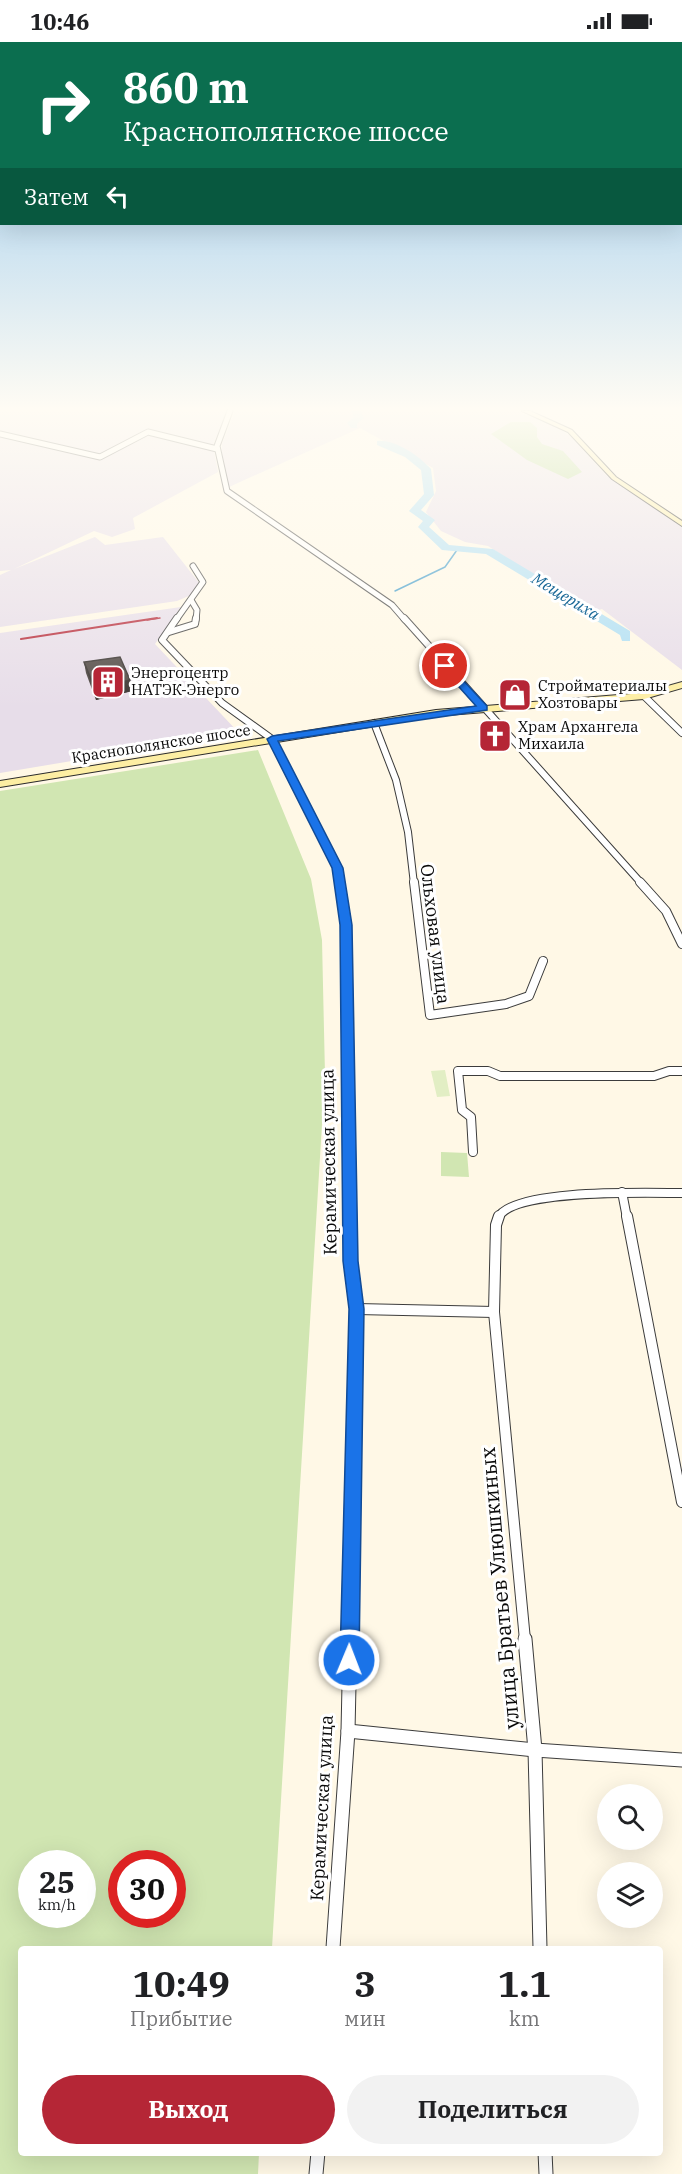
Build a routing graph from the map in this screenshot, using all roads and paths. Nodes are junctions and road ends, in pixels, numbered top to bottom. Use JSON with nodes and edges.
{"nodes":[{"id":1,"x":255,"y":510,"type":"edge"},
{"id":2,"x":662,"y":510,"type":"edge"},
{"id":3,"x":682,"y":524,"type":"edge"},
{"id":4,"x":193,"y":566,"type":"dead end"},
{"id":5,"x":191,"y":600,"type":"junction"},
{"id":6,"x":169,"y":632,"type":"junction"},
{"id":7,"x":682,"y":685,"type":"edge"},
{"id":8,"x":644,"y":696,"type":"junction"},
{"id":9,"x":483,"y":708,"type":"junction"},
{"id":10,"x":374,"y":723,"type":"junction"},
{"id":11,"x":682,"y":733,"type":"edge"},
{"id":12,"x":272,"y":739,"type":"junction"},
{"id":13,"x":0,"y":784,"type":"edge"},
{"id":14,"x":682,"y":944,"type":"edge"},
{"id":15,"x":543,"y":961,"type":"dead end"},
{"id":16,"x":682,"y":1071,"type":"edge"},
{"id":17,"x":473,"y":1152,"type":"dead end"},
{"id":18,"x":622,"y":1192,"type":"junction"},
{"id":19,"x":682,"y":1193,"type":"edge"},
{"id":20,"x":357,"y":1309,"type":"junction"},
{"id":21,"x":495,"y":1312,"type":"junction"},
{"id":22,"x":682,"y":1502,"type":"edge"},
{"id":23,"x":348,"y":1731,"type":"junction"},
{"id":24,"x":535,"y":1750,"type":"junction"},
{"id":25,"x":682,"y":1760,"type":"edge"},
{"id":26,"x":333,"y":1946,"type":"edge"},
{"id":27,"x":540,"y":1946,"type":"edge"},
{"id":28,"x":318,"y":2156,"type":"edge"},
{"id":29,"x":545,"y":2156,"type":"edge"},
{"id":30,"x":316,"y":2174,"type":"edge"},
{"id":31,"x":546,"y":2174,"type":"edge"}],
"edges":[{"from":1,"to":9,"type":"street"},
{"from":2,"to":3,"type":"main road"},
{"from":4,"to":5,"type":"street"},
{"from":5,"to":6,"type":"street"},
{"from":5,"to":6,"type":"street"},
{"from":6,"to":12,"type":"street","name":"Керамическая улица"},
{"from":7,"to":8,"type":"main road","name":"Краснополянское шоссе"},
{"from":8,"to":9,"type":"main road","name":"Краснополянское шоссе"},
{"from":8,"to":11,"type":"street"},
{"from":9,"to":10,"type":"main road","name":"Краснополянское шоссе"},
{"from":9,"to":14,"type":"street"},
{"from":10,"to":12,"type":"main road","name":"Краснополянское шоссе"},
{"from":10,"to":15,"type":"street","name":"Ольховая улица"},
{"from":12,"to":13,"type":"main road","name":"Краснополянское шоссе"},
{"from":12,"to":20,"type":"street","name":"Керамическая улица"},
{"from":16,"to":17,"type":"street"},
{"from":18,"to":19,"type":"street"},
{"from":18,"to":21,"type":"street","name":"улица Братьев Улюшкиных"},
{"from":18,"to":22,"type":"street"},
{"from":20,"to":21,"type":"street"},
{"from":20,"to":23,"type":"street","name":"Керамическая улица"},
{"from":21,"to":24,"type":"street","name":"улица Братьев Улюшкиных"},
{"from":23,"to":24,"type":"street"},
{"from":23,"to":26,"type":"street","name":"Керамическая улица"},
{"from":24,"to":25,"type":"street"},
{"from":24,"to":27,"type":"street","name":"улица Братьев Улюшкиных"},
{"from":28,"to":30,"type":"street"},
{"from":29,"to":31,"type":"street"}]}
